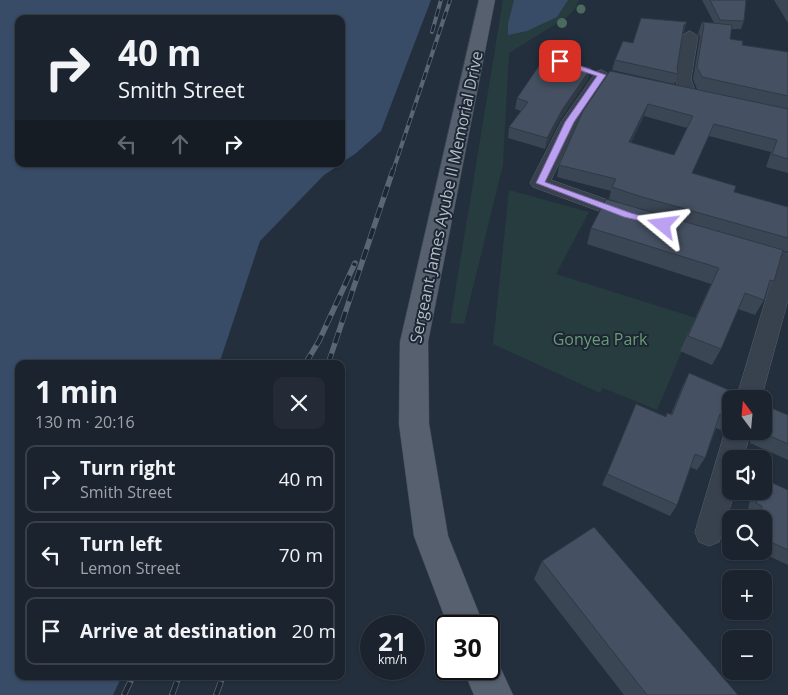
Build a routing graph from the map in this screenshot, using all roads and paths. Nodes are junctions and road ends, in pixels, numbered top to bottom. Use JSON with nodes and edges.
{"nodes":[{"id":1,"x":487,"y":0,"type":"edge"},
{"id":2,"x":690,"y":36,"type":"dead end"},
{"id":3,"x":621,"y":79,"type":"edge"},
{"id":4,"x":669,"y":89,"type":"edge"},
{"id":5,"x":688,"y":93,"type":"junction"},
{"id":6,"x":705,"y":97,"type":"edge"},
{"id":7,"x":540,"y":183,"type":"joint"},
{"id":8,"x":646,"y":220,"type":"edge"},
{"id":9,"x":731,"y":245,"type":"edge"},
{"id":10,"x":788,"y":261,"type":"edge"},
{"id":11,"x":751,"y":390,"type":"edge"},
{"id":12,"x":735,"y":440,"type":"edge"},
{"id":13,"x":709,"y":532,"type":"dead end"},
{"id":14,"x":462,"y":615,"type":"edge"},
{"id":15,"x":487,"y":680,"type":"edge"},
{"id":16,"x":494,"y":695,"type":"edge"}],
"edges":[{"from":1,"to":14,"type":"main road","name":"Sergeant James Ayube II Memorial Drive"},
{"from":2,"to":5,"type":"street"},
{"from":3,"to":7,"type":"street"},
{"from":4,"to":5,"type":"street"},
{"from":5,"to":6,"type":"street"},
{"from":7,"to":8,"type":"street"},
{"from":9,"to":10,"type":"street"},
{"from":10,"to":11,"type":"street"},
{"from":12,"to":13,"type":"street"},
{"from":15,"to":16,"type":"main road"}]}
